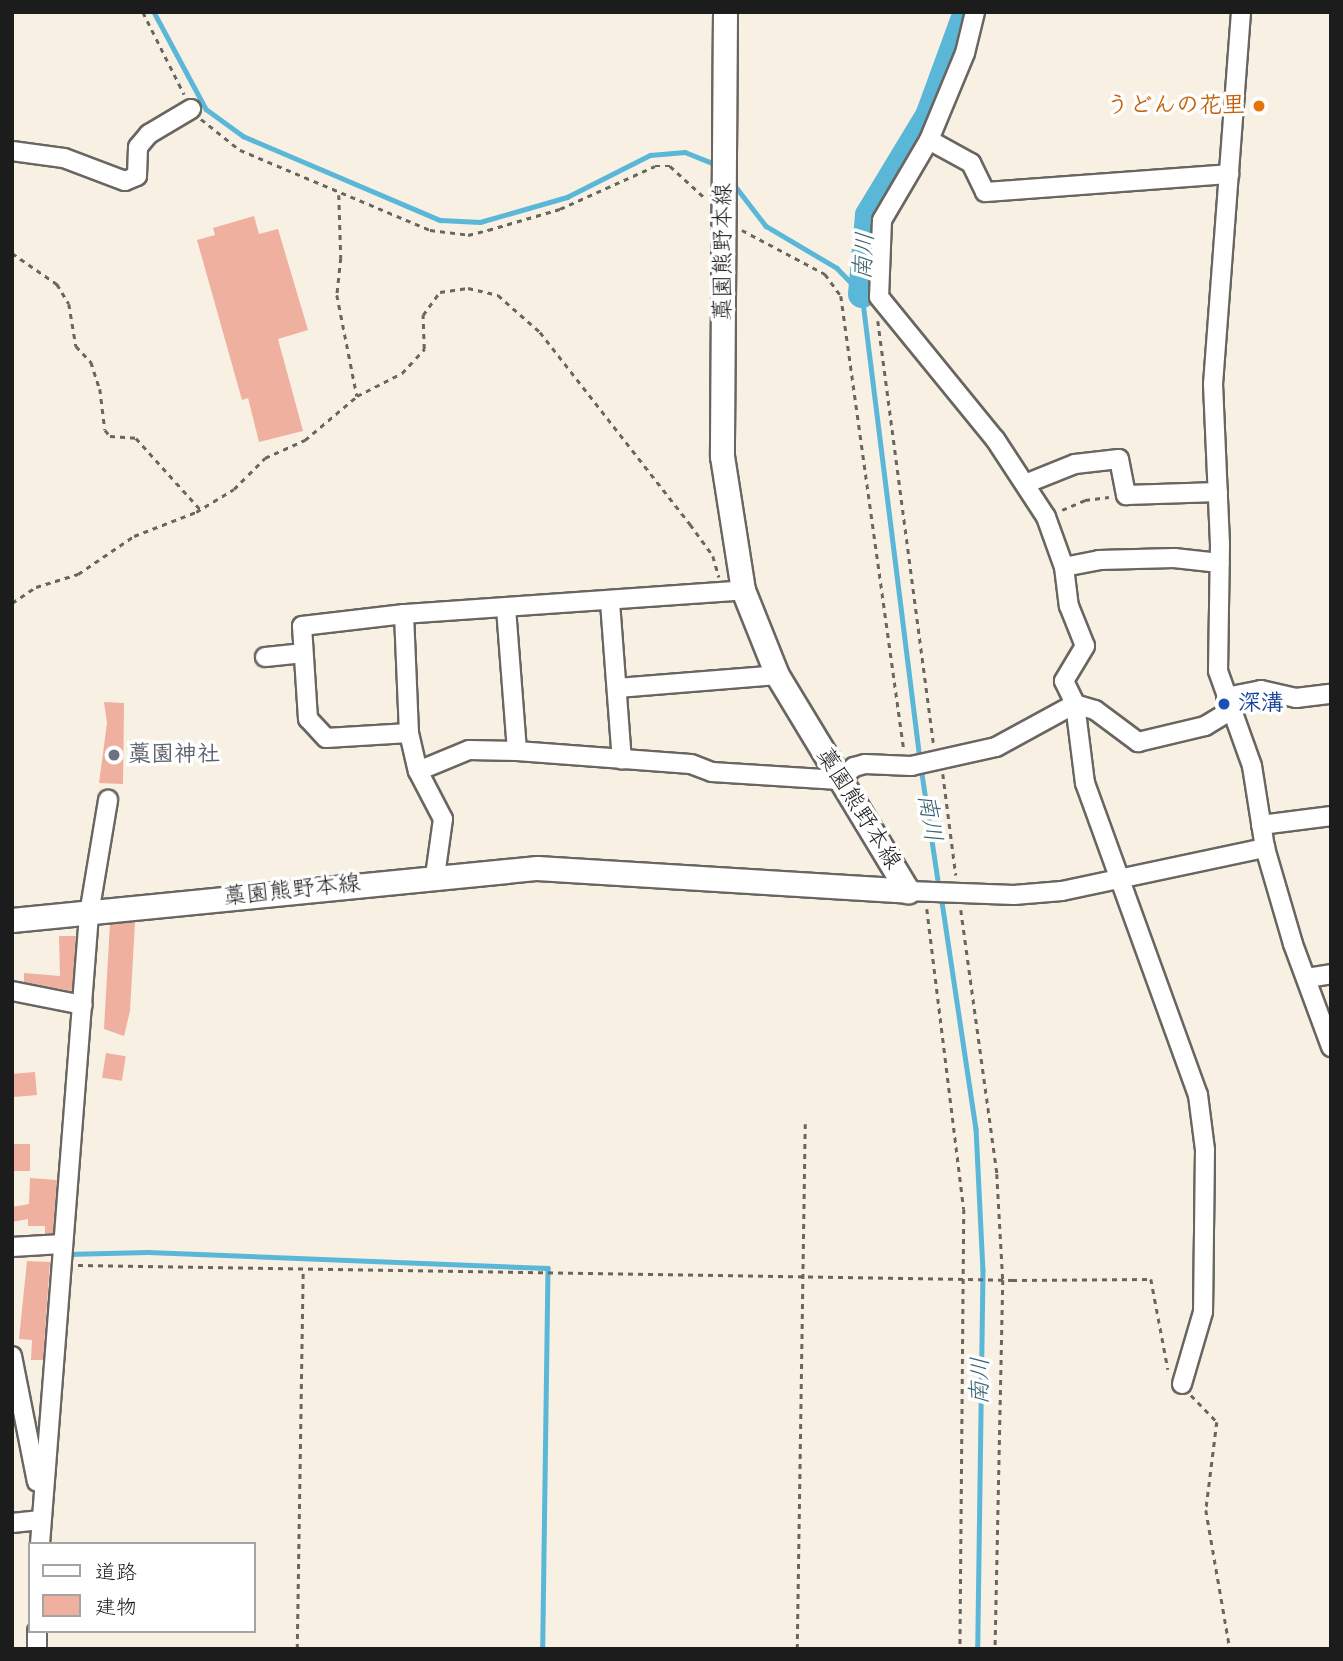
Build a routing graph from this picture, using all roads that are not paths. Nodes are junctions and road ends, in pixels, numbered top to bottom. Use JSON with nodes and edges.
{"nodes":[{"id":1,"x":725,"y":12,"type":"edge"},
{"id":2,"x":975,"y":12,"type":"edge"},
{"id":3,"x":1241,"y":12,"type":"edge"},
{"id":4,"x":191,"y":109,"type":"road end"},
{"id":5,"x":929,"y":140,"type":"junction"},
{"id":6,"x":12,"y":150,"type":"edge"},
{"id":7,"x":1229,"y":174,"type":"junction"},
{"id":8,"x":1025,"y":484,"type":"junction"},
{"id":9,"x":1218,"y":492,"type":"junction"},
{"id":10,"x":1220,"y":563,"type":"junction"},
{"id":11,"x":1064,"y":567,"type":"junction"},
{"id":12,"x":733,"y":590,"type":"junction"},
{"id":13,"x":610,"y":602,"type":"junction"},
{"id":14,"x":506,"y":608,"type":"junction"},
{"id":15,"x":404,"y":614,"type":"junction"},
{"id":16,"x":302,"y":653,"type":"junction"},
{"id":17,"x":265,"y":657,"type":"dead end"},
{"id":18,"x":777,"y":675,"type":"junction"},
{"id":19,"x":617,"y":688,"type":"junction"},
{"id":20,"x":1331,"y":694,"type":"edge"},
{"id":21,"x":1075,"y":704,"type":"junction"},
{"id":22,"x":1229,"y":704,"type":"junction"},
{"id":23,"x":409,"y":733,"type":"junction"},
{"id":24,"x":517,"y":751,"type":"junction"},
{"id":25,"x":622,"y":760,"type":"junction"},
{"id":26,"x":418,"y":771,"type":"junction"},
{"id":27,"x":839,"y":780,"type":"junction"},
{"id":28,"x":108,"y":800,"type":"dead end"},
{"id":29,"x":1331,"y":816,"type":"edge"},
{"id":30,"x":1262,"y":825,"type":"junction"},
{"id":31,"x":1265,"y":848,"type":"junction"},
{"id":32,"x":435,"y":876,"type":"junction"},
{"id":33,"x":1117,"y":880,"type":"junction"},
{"id":34,"x":920,"y":891,"type":"junction"},
{"id":35,"x":89,"y":914,"type":"junction"},
{"id":36,"x":12,"y":920,"type":"edge"},
{"id":37,"x":1331,"y":974,"type":"edge"},
{"id":38,"x":1307,"y":978,"type":"junction"},
{"id":39,"x":12,"y":991,"type":"edge"},
{"id":40,"x":83,"y":1005,"type":"junction"},
{"id":41,"x":1331,"y":1047,"type":"edge"},
{"id":42,"x":62,"y":1244,"type":"junction"},
{"id":43,"x":12,"y":1247,"type":"edge"},
{"id":44,"x":12,"y":1356,"type":"edge"},
{"id":45,"x":1182,"y":1384,"type":"road end"},
{"id":46,"x":41,"y":1520,"type":"junction"},
{"id":47,"x":12,"y":1523,"type":"edge"},
{"id":48,"x":40,"y":1542,"type":"edge"}],
"edges":[{"from":1,"to":12,"type":"main road","name":"藁園熊野本線"},
{"from":2,"to":5,"type":"street"},
{"from":3,"to":7,"type":"street"},
{"from":4,"to":6,"type":"street"},
{"from":5,"to":7,"type":"street"},
{"from":5,"to":8,"type":"street"},
{"from":7,"to":9,"type":"street"},
{"from":8,"to":9,"type":"street"},
{"from":8,"to":11,"type":"street"},
{"from":9,"to":10,"type":"street"},
{"from":10,"to":11,"type":"street"},
{"from":10,"to":22,"type":"street"},
{"from":11,"to":21,"type":"street"},
{"from":12,"to":13,"type":"street"},
{"from":12,"to":18,"type":"main road","name":"藁園熊野本線"},
{"from":13,"to":14,"type":"street"},
{"from":13,"to":19,"type":"street"},
{"from":14,"to":15,"type":"street"},
{"from":14,"to":24,"type":"street"},
{"from":15,"to":16,"type":"street"},
{"from":15,"to":23,"type":"street"},
{"from":16,"to":17,"type":"street"},
{"from":16,"to":23,"type":"street"},
{"from":18,"to":19,"type":"street"},
{"from":18,"to":27,"type":"main road","name":"藁園熊野本線"},
{"from":19,"to":25,"type":"street"},
{"from":20,"to":22,"type":"street"},
{"from":21,"to":22,"type":"street"},
{"from":21,"to":27,"type":"street"},
{"from":21,"to":33,"type":"street"},
{"from":22,"to":30,"type":"street"},
{"from":23,"to":26,"type":"street"},
{"from":24,"to":25,"type":"street"},
{"from":24,"to":26,"type":"street"},
{"from":25,"to":27,"type":"street"},
{"from":26,"to":32,"type":"street"},
{"from":27,"to":34,"type":"main road","name":"藁園熊野本線"},
{"from":28,"to":35,"type":"street"},
{"from":29,"to":30,"type":"street"},
{"from":30,"to":31,"type":"street"},
{"from":31,"to":33,"type":"street"},
{"from":31,"to":38,"type":"street"},
{"from":32,"to":34,"type":"main road","name":"藁園熊野本線"},
{"from":32,"to":35,"type":"main road","name":"藁園熊野本線"},
{"from":33,"to":34,"type":"street"},
{"from":33,"to":45,"type":"street"},
{"from":35,"to":36,"type":"main road","name":"藁園熊野本線"},
{"from":35,"to":40,"type":"street"},
{"from":37,"to":38,"type":"street"},
{"from":38,"to":41,"type":"street"},
{"from":39,"to":40,"type":"street"},
{"from":40,"to":42,"type":"street"},
{"from":42,"to":43,"type":"street"},
{"from":42,"to":46,"type":"street"},
{"from":44,"to":46,"type":"street"},
{"from":46,"to":47,"type":"street"},
{"from":46,"to":48,"type":"street"}]}
